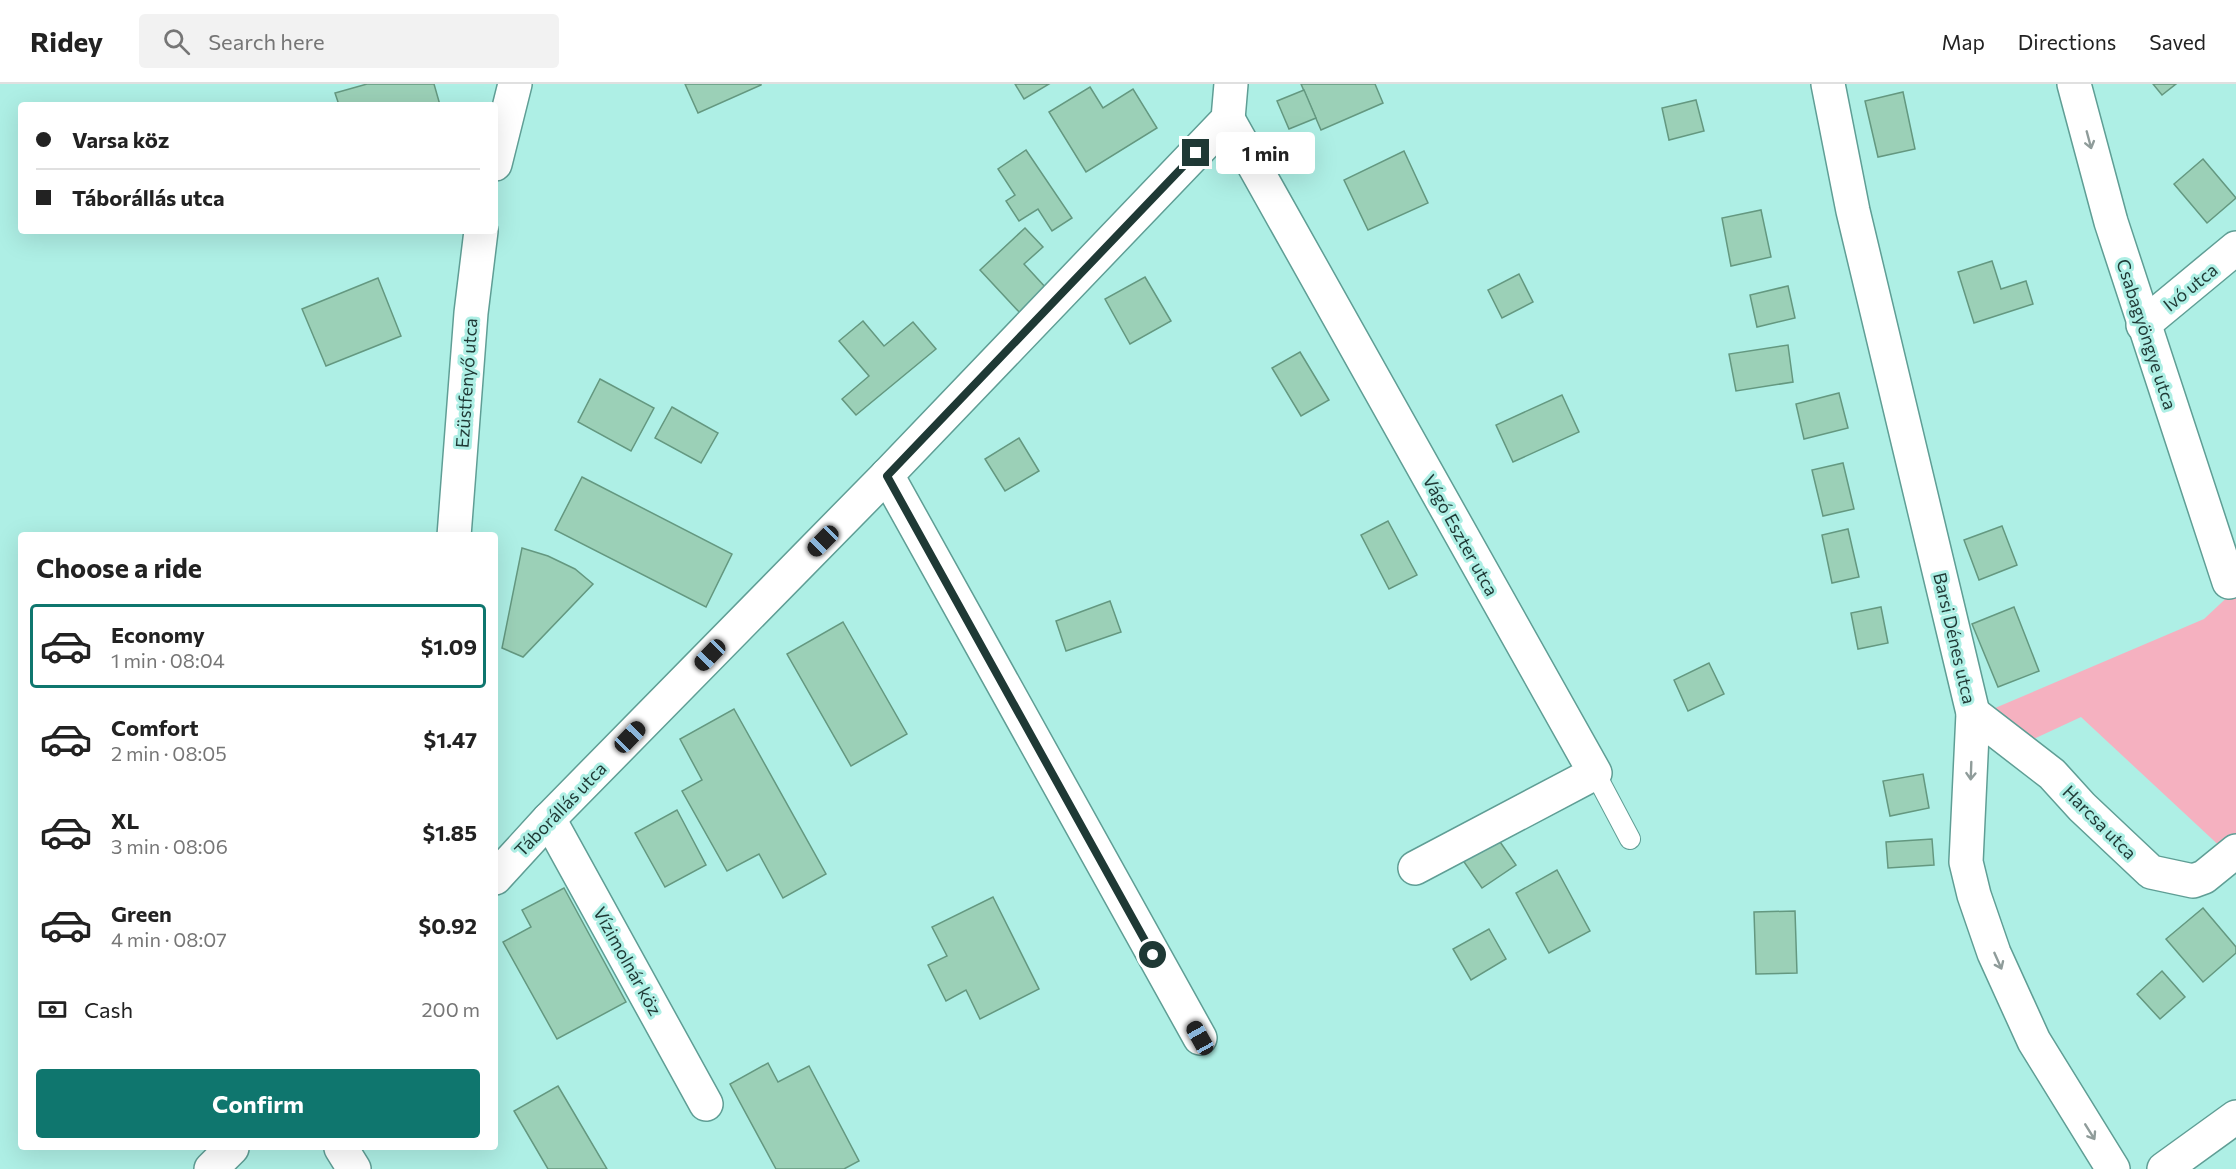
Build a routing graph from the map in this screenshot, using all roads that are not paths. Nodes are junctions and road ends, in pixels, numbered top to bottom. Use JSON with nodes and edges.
{"nodes":[{"id":1,"x":514,"y":84,"type":"edge"},
{"id":2,"x":1231,"y":84,"type":"edge"},
{"id":3,"x":1828,"y":84,"type":"edge"},
{"id":4,"x":2074,"y":84,"type":"edge"},
{"id":5,"x":1228,"y":119,"type":"junction"},
{"id":6,"x":498,"y":151,"type":"edge"},
{"id":7,"x":481,"y":234,"type":"edge"},
{"id":8,"x":2236,"y":248,"type":"edge"},
{"id":9,"x":2143,"y":325,"type":"junction"},
{"id":10,"x":887,"y":476,"type":"junction"},
{"id":11,"x":454,"y":532,"type":"edge"},
{"id":12,"x":2229,"y":582,"type":"dead end"},
{"id":13,"x":1973,"y":713,"type":"junction"},
{"id":14,"x":1595,"y":773,"type":"junction"},
{"id":15,"x":549,"y":819,"type":"junction"},
{"id":16,"x":1630,"y":839,"type":"dead end"},
{"id":17,"x":2236,"y":851,"type":"edge"},
{"id":18,"x":1415,"y":868,"type":"dead end"},
{"id":19,"x":498,"y":875,"type":"edge"},
{"id":20,"x":1200,"y":1038,"type":"dead end"},
{"id":21,"x":706,"y":1104,"type":"dead end"},
{"id":22,"x":2236,"y":1117,"type":"edge"},
{"id":23,"x":230,"y":1150,"type":"edge"},
{"id":24,"x":342,"y":1150,"type":"edge"},
{"id":25,"x":211,"y":1169,"type":"edge"},
{"id":26,"x":354,"y":1169,"type":"edge"},
{"id":27,"x":2113,"y":1169,"type":"edge"},
{"id":28,"x":2164,"y":1169,"type":"edge"}],
"edges":[{"from":1,"to":6,"type":"street"},
{"from":2,"to":5,"type":"street"},
{"from":3,"to":13,"type":"street","name":"Barsi Dénes utca"},
{"from":4,"to":9,"type":"street","name":"Csabagyöngye utca","one_way":true},
{"from":5,"to":10,"type":"street","name":"Táborállás utca"},
{"from":5,"to":14,"type":"street","name":"Vágó Eszter utca"},
{"from":7,"to":11,"type":"street","name":"Ezüstfenyő utca"},
{"from":8,"to":9,"type":"street","name":"Ivó utca"},
{"from":9,"to":12,"type":"street","name":"Csabagyöngye utca"},
{"from":10,"to":15,"type":"street","name":"Táborállás utca"},
{"from":10,"to":20,"type":"street"},
{"from":13,"to":17,"type":"street","name":"Harcsa utca"},
{"from":13,"to":27,"type":"street","name":"Barsi Dénes utca","one_way":true},
{"from":14,"to":16,"type":"lane"},
{"from":14,"to":18,"type":"street"},
{"from":15,"to":19,"type":"street","name":"Táborállás utca"},
{"from":15,"to":21,"type":"street","name":"Vízimolnár köz"},
{"from":22,"to":28,"type":"street"},
{"from":23,"to":25,"type":"street"},
{"from":24,"to":26,"type":"street"}]}
